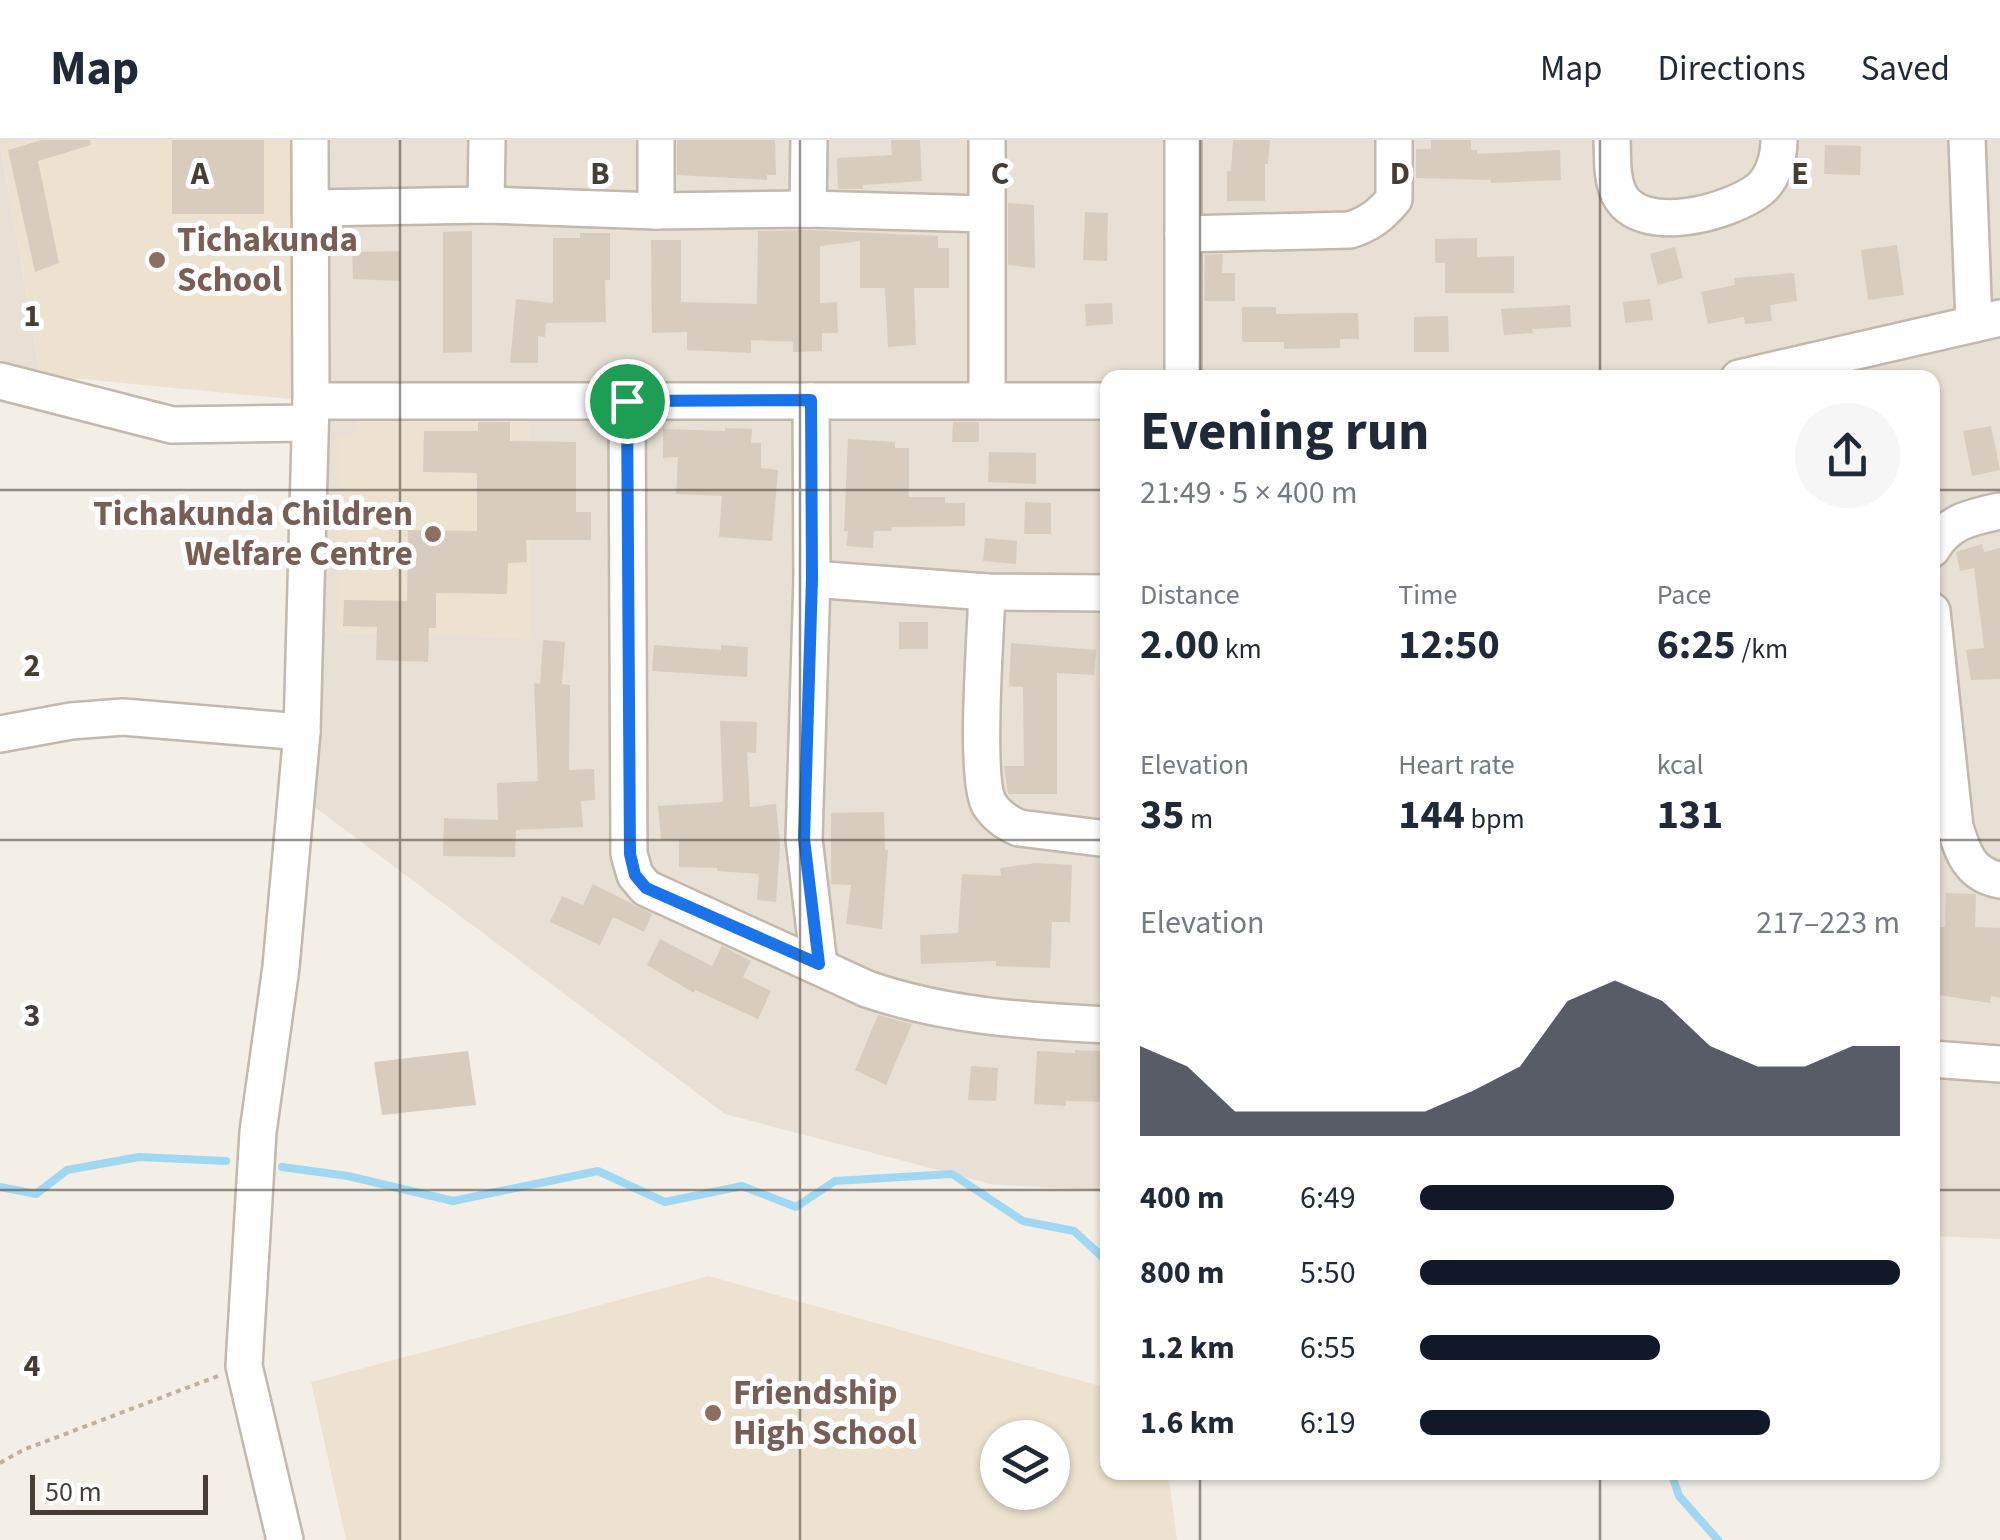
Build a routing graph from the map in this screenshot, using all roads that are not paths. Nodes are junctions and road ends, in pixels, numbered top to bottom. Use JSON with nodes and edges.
{"nodes":[{"id":1,"x":310,"y":140,"type":"edge"},
{"id":2,"x":486,"y":140,"type":"edge"},
{"id":3,"x":656,"y":140,"type":"edge"},
{"id":4,"x":809,"y":140,"type":"edge"},
{"id":5,"x":987,"y":140,"type":"edge"},
{"id":6,"x":1183,"y":140,"type":"edge"},
{"id":7,"x":1394,"y":140,"type":"edge"},
{"id":8,"x":1612,"y":140,"type":"edge"},
{"id":9,"x":1779,"y":140,"type":"edge"},
{"id":10,"x":1966,"y":140,"type":"edge"},
{"id":11,"x":486,"y":205,"type":"junction"},
{"id":12,"x":311,"y":208,"type":"junction"},
{"id":13,"x":808,"y":209,"type":"junction"},
{"id":14,"x":656,"y":211,"type":"junction"},
{"id":15,"x":986,"y":214,"type":"junction"},
{"id":16,"x":1183,"y":234,"type":"junction"},
{"id":17,"x":1987,"y":321,"type":"edge"},
{"id":18,"x":1183,"y":370,"type":"edge"},
{"id":19,"x":1774,"y":370,"type":"edge"},
{"id":20,"x":0,"y":381,"type":"edge"},
{"id":21,"x":811,"y":400,"type":"junction"},
{"id":22,"x":987,"y":400,"type":"junction"},
{"id":23,"x":627,"y":401,"type":"junction"},
{"id":24,"x":1100,"y":401,"type":"edge"},
{"id":25,"x":310,"y":412,"type":"junction"},
{"id":26,"x":2000,"y":511,"type":"edge"},
{"id":27,"x":1940,"y":536,"type":"edge"},
{"id":28,"x":812,"y":579,"type":"junction"},
{"id":29,"x":986,"y":592,"type":"junction"},
{"id":30,"x":1100,"y":593,"type":"edge"},
{"id":31,"x":1940,"y":686,"type":"edge"},
{"id":32,"x":302,"y":732,"type":"junction"},
{"id":33,"x":0,"y":734,"type":"edge"},
{"id":34,"x":1100,"y":838,"type":"edge"},
{"id":35,"x":2000,"y":880,"type":"edge"},
{"id":36,"x":819,"y":964,"type":"junction"},
{"id":37,"x":1100,"y":1024,"type":"edge"},
{"id":38,"x":1940,"y":1060,"type":"edge"},
{"id":39,"x":2000,"y":1064,"type":"edge"},
{"id":40,"x":285,"y":1540,"type":"edge"}],
"edges":[{"from":1,"to":12,"type":"street"},
{"from":2,"to":11,"type":"street"},
{"from":3,"to":14,"type":"street"},
{"from":4,"to":13,"type":"street"},
{"from":5,"to":15,"type":"street"},
{"from":6,"to":16,"type":"street"},
{"from":7,"to":16,"type":"street"},
{"from":8,"to":9,"type":"street"},
{"from":10,"to":17,"type":"street"},
{"from":11,"to":12,"type":"street"},
{"from":11,"to":14,"type":"street"},
{"from":12,"to":25,"type":"street"},
{"from":13,"to":14,"type":"street"},
{"from":13,"to":15,"type":"street"},
{"from":15,"to":22,"type":"street"},
{"from":16,"to":18,"type":"street"},
{"from":17,"to":19,"type":"street"},
{"from":20,"to":25,"type":"street"},
{"from":21,"to":22,"type":"street"},
{"from":21,"to":23,"type":"street"},
{"from":21,"to":28,"type":"street"},
{"from":22,"to":24,"type":"street"},
{"from":23,"to":25,"type":"street"},
{"from":23,"to":36,"type":"street"},
{"from":25,"to":32,"type":"street"},
{"from":26,"to":27,"type":"street"},
{"from":28,"to":29,"type":"street"},
{"from":28,"to":36,"type":"street"},
{"from":29,"to":30,"type":"street"},
{"from":29,"to":34,"type":"street"},
{"from":31,"to":35,"type":"street"},
{"from":32,"to":33,"type":"street"},
{"from":32,"to":40,"type":"street"},
{"from":36,"to":37,"type":"street"},
{"from":38,"to":39,"type":"street"}]}
